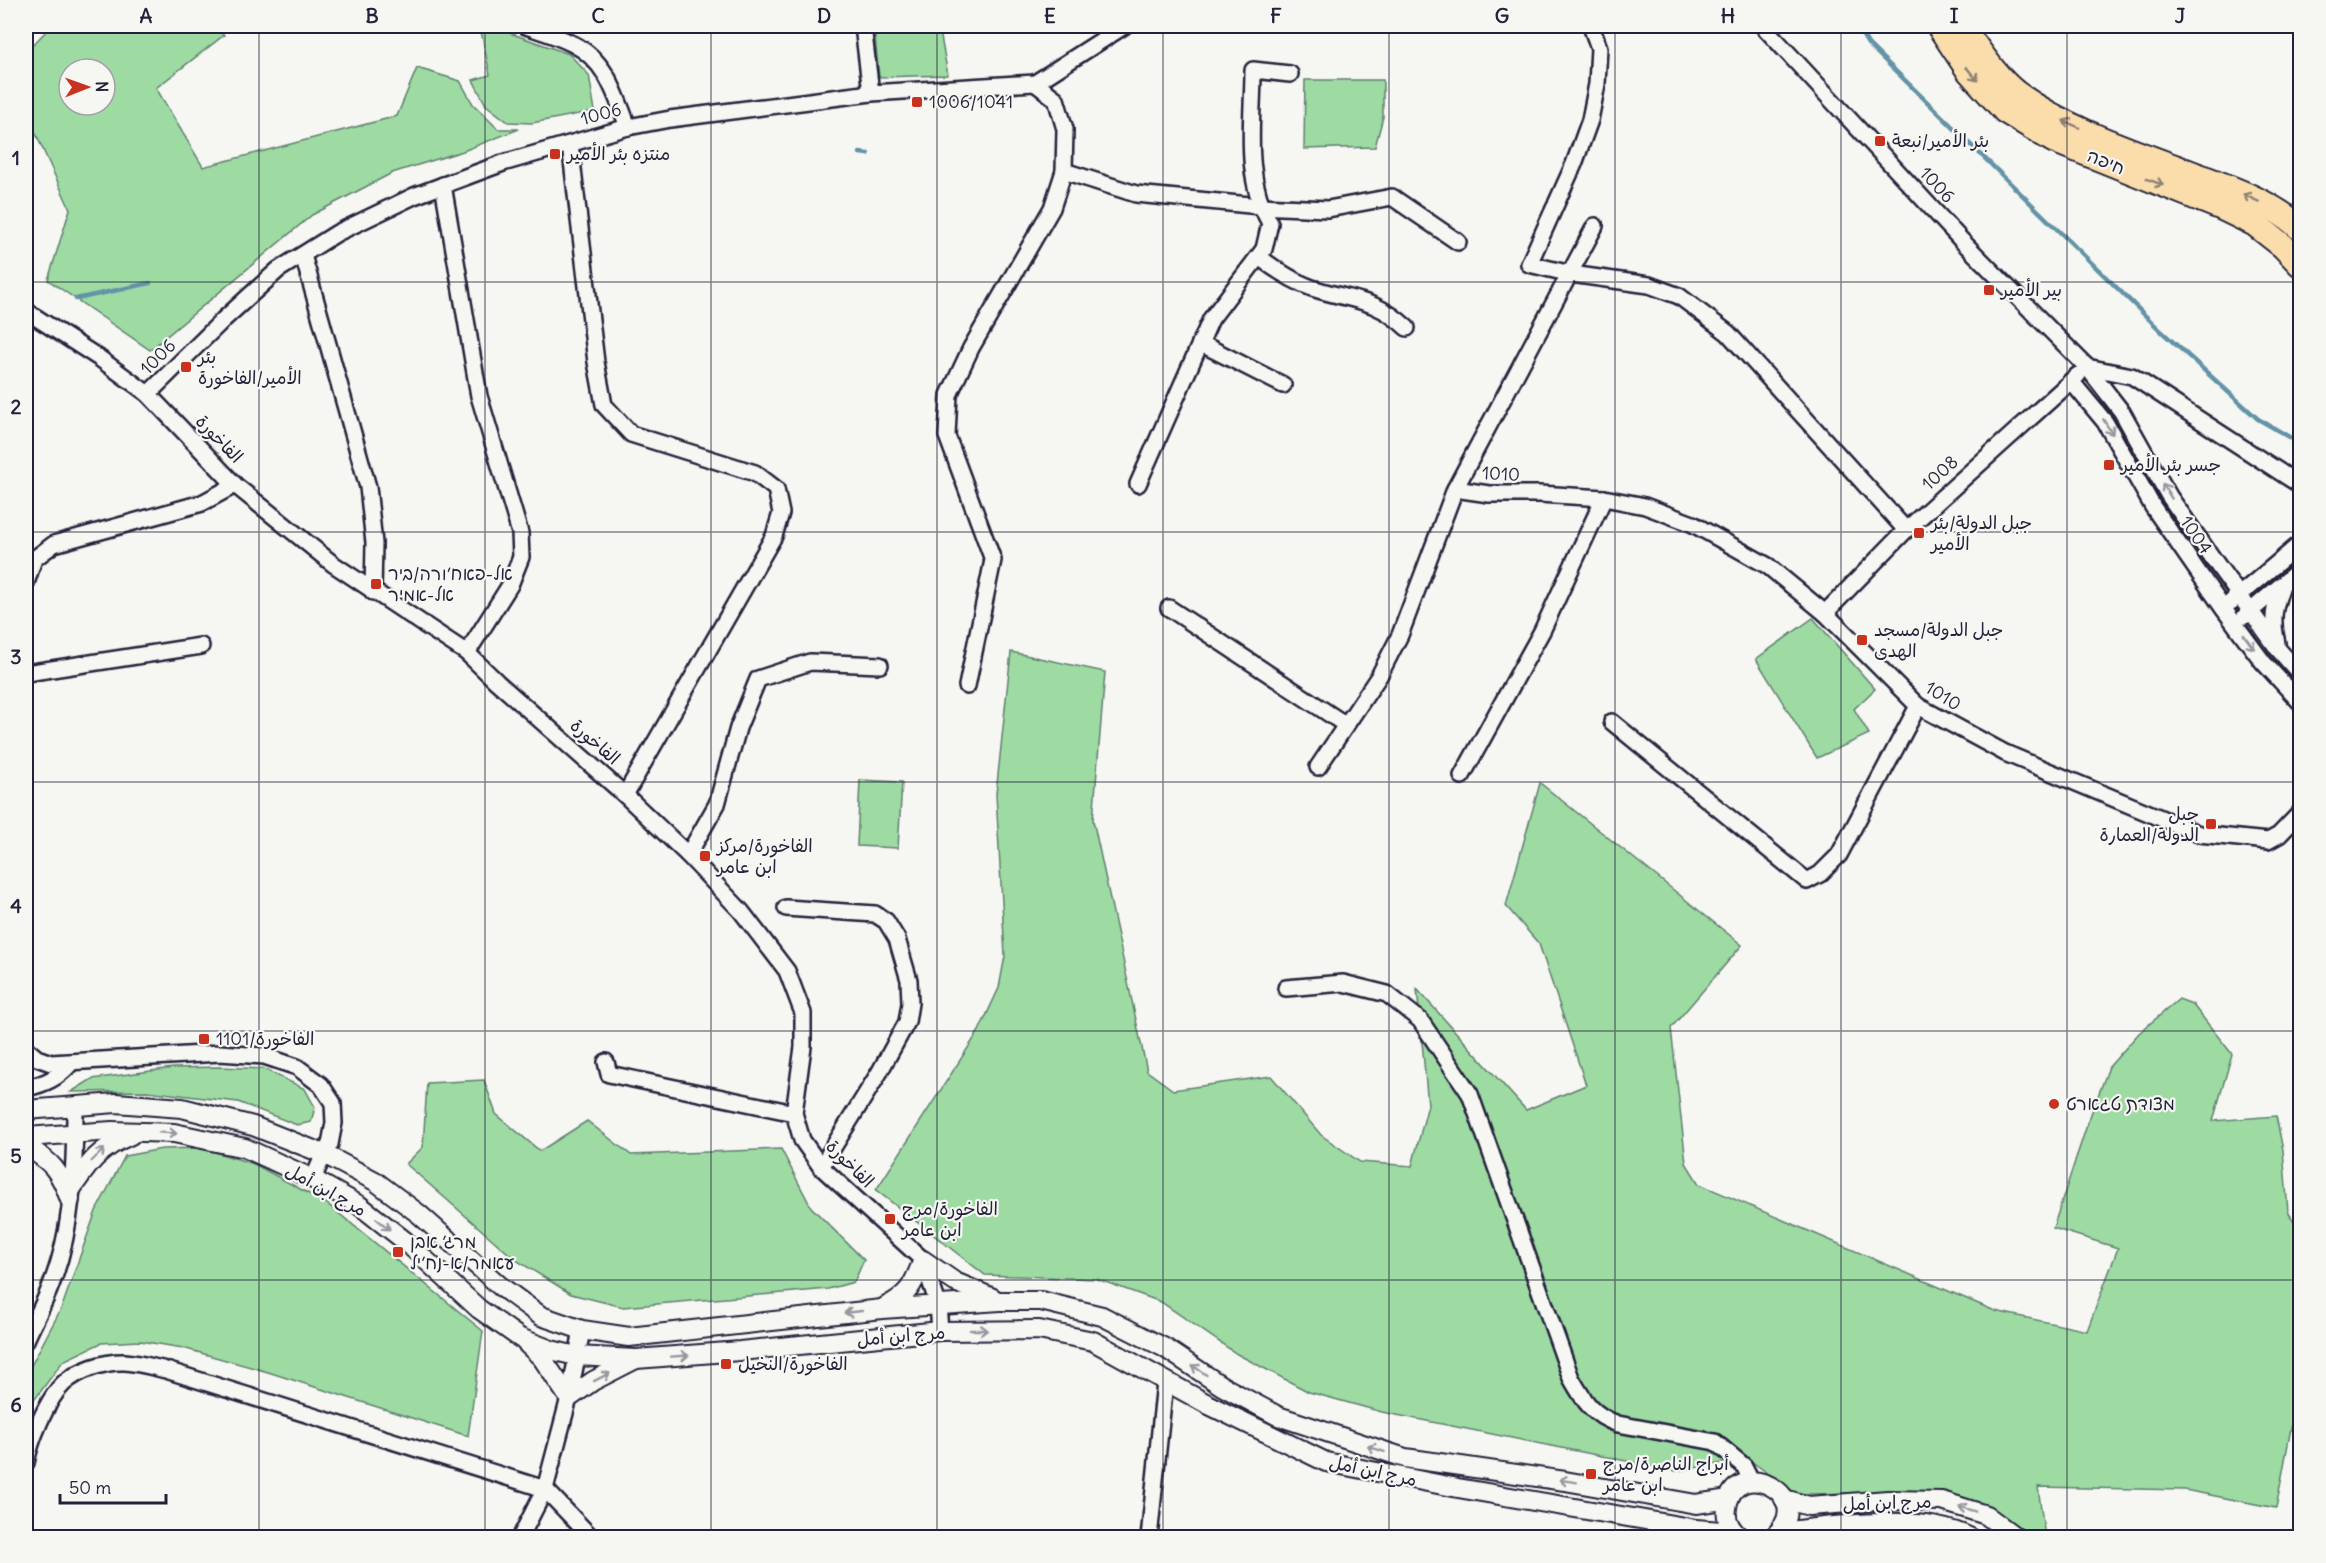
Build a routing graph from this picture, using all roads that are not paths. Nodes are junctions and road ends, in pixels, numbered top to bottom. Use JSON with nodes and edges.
{"nodes":[{"id":1,"x":526,"y":26,"type":"edge"},
{"id":2,"x":863,"y":26,"type":"edge"},
{"id":3,"x":1124,"y":26,"type":"edge"},
{"id":4,"x":1591,"y":26,"type":"edge"},
{"id":5,"x":1763,"y":26,"type":"edge"},
{"id":6,"x":1939,"y":26,"type":"edge"},
{"id":7,"x":1961,"y":26,"type":"edge"},
{"id":8,"x":1290,"y":74,"type":"dead end"},
{"id":9,"x":1035,"y":83,"type":"junction"},
{"id":10,"x":871,"y":93,"type":"junction"},
{"id":11,"x":628,"y":127,"type":"junction"},
{"id":12,"x":570,"y":144,"type":"junction"},
{"id":13,"x":1064,"y":171,"type":"junction"},
{"id":14,"x":443,"y":185,"type":"junction"},
{"id":15,"x":1260,"y":206,"type":"junction"},
{"id":16,"x":1595,"y":226,"type":"dead end"},
{"id":17,"x":2301,"y":228,"type":"edge"},
{"id":18,"x":1458,"y":242,"type":"dead end"},
{"id":19,"x":303,"y":255,"type":"junction"},
{"id":20,"x":1259,"y":257,"type":"junction"},
{"id":21,"x":2301,"y":264,"type":"edge"},
{"id":22,"x":1571,"y":274,"type":"junction"},
{"id":23,"x":26,"y":311,"type":"edge"},
{"id":24,"x":1407,"y":328,"type":"dead end"},
{"id":25,"x":1200,"y":343,"type":"junction"},
{"id":26,"x":2087,"y":367,"type":"junction"},
{"id":27,"x":2072,"y":381,"type":"junction"},
{"id":28,"x":1283,"y":385,"type":"dead end"},
{"id":29,"x":148,"y":394,"type":"junction"},
{"id":30,"x":235,"y":484,"type":"junction"},
{"id":31,"x":1138,"y":484,"type":"dead end"},
{"id":32,"x":2301,"y":485,"type":"edge"},
{"id":33,"x":1455,"y":489,"type":"junction"},
{"id":34,"x":1604,"y":498,"type":"junction"},
{"id":35,"x":1906,"y":530,"type":"junction"},
{"id":36,"x":2301,"y":544,"type":"edge"},
{"id":37,"x":2301,"y":569,"type":"edge"},
{"id":38,"x":2267,"y":572,"type":"junction"},
{"id":39,"x":2224,"y":574,"type":"junction"},
{"id":40,"x":26,"y":583,"type":"edge"},
{"id":41,"x":2283,"y":584,"type":"junction"},
{"id":42,"x":373,"y":592,"type":"junction"},
{"id":43,"x":2239,"y":595,"type":"junction"},
{"id":44,"x":1169,"y":608,"type":"dead end"},
{"id":45,"x":2223,"y":608,"type":"junction"},
{"id":46,"x":2251,"y":611,"type":"junction"},
{"id":47,"x":1825,"y":613,"type":"junction"},
{"id":48,"x":2235,"y":624,"type":"junction"},
{"id":49,"x":201,"y":646,"type":"dead end"},
{"id":50,"x":2278,"y":649,"type":"junction"},
{"id":51,"x":467,"y":652,"type":"junction"},
{"id":52,"x":880,"y":665,"type":"dead end"},
{"id":53,"x":26,"y":673,"type":"edge"},
{"id":54,"x":2301,"y":674,"type":"edge"},
{"id":55,"x":967,"y":686,"type":"dead end"},
{"id":56,"x":2301,"y":702,"type":"edge"},
{"id":57,"x":1918,"y":706,"type":"junction"},
{"id":58,"x":1612,"y":722,"type":"dead end"},
{"id":59,"x":1346,"y":725,"type":"junction"},
{"id":60,"x":1318,"y":767,"type":"dead end"},
{"id":61,"x":1462,"y":776,"type":"dead end"},
{"id":62,"x":625,"y":795,"type":"junction"},
{"id":63,"x":2301,"y":813,"type":"edge"},
{"id":64,"x":688,"y":855,"type":"junction"},
{"id":65,"x":786,"y":908,"type":"dead end"},
{"id":66,"x":1286,"y":988,"type":"dead end"},
{"id":67,"x":26,"y":1049,"type":"edge"},
{"id":68,"x":606,"y":1062,"type":"dead end"},
{"id":69,"x":71,"y":1063,"type":"junction"},
{"id":70,"x":26,"y":1088,"type":"edge"},
{"id":71,"x":75,"y":1106,"type":"junction"},
{"id":72,"x":26,"y":1110,"type":"edge"},
{"id":73,"x":794,"y":1113,"type":"junction"},
{"id":74,"x":137,"y":1132,"type":"junction"},
{"id":75,"x":75,"y":1134,"type":"junction"},
{"id":76,"x":26,"y":1137,"type":"edge"},
{"id":77,"x":26,"y":1146,"type":"edge"},
{"id":78,"x":324,"y":1154,"type":"junction"},
{"id":79,"x":821,"y":1167,"type":"junction"},
{"id":80,"x":313,"y":1179,"type":"junction"},
{"id":81,"x":70,"y":1196,"type":"junction"},
{"id":82,"x":923,"y":1260,"type":"junction"},
{"id":83,"x":1000,"y":1301,"type":"junction"},
{"id":84,"x":938,"y":1304,"type":"junction"},
{"id":85,"x":882,"y":1309,"type":"junction"},
{"id":86,"x":582,"y":1330,"type":"junction"},
{"id":87,"x":940,"y":1331,"type":"junction"},
{"id":88,"x":27,"y":1335,"type":"edge"},
{"id":89,"x":520,"y":1338,"type":"junction"},
{"id":90,"x":576,"y":1356,"type":"junction"},
{"id":91,"x":636,"y":1359,"type":"junction"},
{"id":92,"x":1164,"y":1382,"type":"junction"},
{"id":93,"x":569,"y":1398,"type":"junction"},
{"id":94,"x":26,"y":1463,"type":"edge"},
{"id":95,"x":1752,"y":1482,"type":"junction"},
{"id":96,"x":545,"y":1489,"type":"junction"},
{"id":97,"x":1729,"y":1499,"type":"junction"},
{"id":98,"x":1784,"y":1499,"type":"junction"},
{"id":99,"x":1738,"y":1534,"type":"edge"},
{"id":100,"x":1776,"y":1535,"type":"edge"},
{"id":101,"x":520,"y":1538,"type":"edge"},
{"id":102,"x":592,"y":1538,"type":"edge"},
{"id":103,"x":1149,"y":1538,"type":"edge"},
{"id":104,"x":1971,"y":1538,"type":"edge"},
{"id":105,"x":2017,"y":1538,"type":"edge"}],
"edges":[{"from":1,"to":11,"type":"street"},
{"from":2,"to":10,"type":"street"},
{"from":3,"to":9,"type":"street","name":"1006"},
{"from":4,"to":22,"type":"street"},
{"from":5,"to":26,"type":"street","name":"1006"},
{"from":6,"to":21,"type":"highway","name":"חיפה","one_way":true},
{"from":17,"to":7,"type":"highway","name":"חיפה","one_way":true},
{"from":8,"to":15,"type":"street"},
{"from":9,"to":10,"type":"street","name":"1006"},
{"from":9,"to":13,"type":"street"},
{"from":10,"to":11,"type":"street","name":"1006"},
{"from":11,"to":12,"type":"street","name":"1006"},
{"from":12,"to":14,"type":"street","name":"1006"},
{"from":12,"to":62,"type":"street"},
{"from":13,"to":15,"type":"street"},
{"from":13,"to":55,"type":"street"},
{"from":14,"to":19,"type":"street","name":"1006"},
{"from":14,"to":51,"type":"street"},
{"from":15,"to":18,"type":"street"},
{"from":15,"to":20,"type":"street"},
{"from":16,"to":22,"type":"street"},
{"from":19,"to":29,"type":"street","name":"1006"},
{"from":19,"to":42,"type":"street"},
{"from":20,"to":24,"type":"street"},
{"from":20,"to":25,"type":"street"},
{"from":22,"to":33,"type":"street"},
{"from":22,"to":35,"type":"street"},
{"from":23,"to":29,"type":"street","name":"الفاخورة"},
{"from":25,"to":28,"type":"street"},
{"from":25,"to":31,"type":"street"},
{"from":26,"to":27,"type":"street","name":"1008"},
{"from":26,"to":32,"type":"street"},
{"from":39,"to":26,"type":"street","name":"1004","one_way":true},
{"from":27,"to":35,"type":"street","name":"1008"},
{"from":27,"to":45,"type":"street","name":"1004","one_way":true},
{"from":29,"to":30,"type":"street","name":"الفاخورة"},
{"from":30,"to":40,"type":"street"},
{"from":30,"to":42,"type":"street","name":"الفاخورة"},
{"from":33,"to":34,"type":"street","name":"1010"},
{"from":33,"to":59,"type":"street"},
{"from":34,"to":47,"type":"street","name":"1010"},
{"from":34,"to":61,"type":"street"},
{"from":35,"to":47,"type":"street","name":"1008"},
{"from":36,"to":38,"type":"street"},
{"from":37,"to":41,"type":"street"},
{"from":38,"to":39,"type":"street"},
{"from":38,"to":43,"type":"street"},
{"from":39,"to":43,"type":"street","name":"1004"},
{"from":41,"to":46,"type":"street"},
{"from":41,"to":50,"type":"street"},
{"from":42,"to":51,"type":"street","name":"الفاخورة"},
{"from":43,"to":45,"type":"street"},
{"from":43,"to":46,"type":"street","name":"1004"},
{"from":44,"to":59,"type":"street"},
{"from":45,"to":48,"type":"street","name":"1004"},
{"from":46,"to":48,"type":"street"},
{"from":46,"to":50,"type":"street","name":"1004"},
{"from":47,"to":57,"type":"street","name":"1010"},
{"from":48,"to":56,"type":"street","name":"1004","one_way":true},
{"from":49,"to":53,"type":"street"},
{"from":50,"to":54,"type":"street","name":"1004"},
{"from":51,"to":62,"type":"street","name":"الفاخورة"},
{"from":52,"to":64,"type":"street"},
{"from":57,"to":58,"type":"street"},
{"from":57,"to":63,"type":"street","name":"1010"},
{"from":59,"to":60,"type":"street"},
{"from":62,"to":64,"type":"street","name":"الفاخورة"},
{"from":64,"to":73,"type":"street","name":"الفاخورة"},
{"from":65,"to":79,"type":"street"},
{"from":66,"to":95,"type":"street"},
{"from":67,"to":69,"type":"street"},
{"from":68,"to":73,"type":"street"},
{"from":69,"to":70,"type":"street"},
{"from":69,"to":78,"type":"street"},
{"from":71,"to":72,"type":"street","name":"مرج ابن أمل"},
{"from":71,"to":75,"type":"street"},
{"from":71,"to":78,"type":"street","name":"مرج ابن أمل"},
{"from":73,"to":79,"type":"street","name":"الفاخورة"},
{"from":74,"to":75,"type":"street","name":"مرج ابن أمل"},
{"from":74,"to":80,"type":"street","name":"مرج ابن أمل","one_way":true},
{"from":81,"to":74,"type":"street","one_way":true},
{"from":75,"to":76,"type":"street","name":"مرج ابن أمل"},
{"from":75,"to":81,"type":"street"},
{"from":77,"to":81,"type":"street"},
{"from":78,"to":80,"type":"street"},
{"from":78,"to":86,"type":"street","name":"مرج ابن أمل"},
{"from":79,"to":82,"type":"street","name":"الفاخورة"},
{"from":80,"to":89,"type":"street","name":"مرج ابن أمل","one_way":true},
{"from":81,"to":88,"type":"street"},
{"from":82,"to":83,"type":"street"},
{"from":82,"to":84,"type":"street","name":"الفاخورة"},
{"from":82,"to":85,"type":"street"},
{"from":83,"to":84,"type":"street","name":"مرج ابن أمل"},
{"from":97,"to":83,"type":"street","name":"مرج ابن أمل","one_way":true},
{"from":84,"to":85,"type":"street","name":"مرج ابن أمل"},
{"from":84,"to":87,"type":"street","name":"الفاخورة"},
{"from":85,"to":86,"type":"street","name":"مرج ابن أمل","one_way":true},
{"from":86,"to":90,"type":"street"},
{"from":91,"to":87,"type":"street","name":"مرج ابن أمل","one_way":true},
{"from":87,"to":92,"type":"street","name":"مرج ابن أمل","one_way":true},
{"from":89,"to":90,"type":"street","name":"مرج ابن أمل"},
{"from":89,"to":93,"type":"street"},
{"from":90,"to":91,"type":"street","name":"مرج ابن أمل"},
{"from":90,"to":93,"type":"street"},
{"from":93,"to":91,"type":"street","one_way":true},
{"from":92,"to":99,"type":"street","name":"مرج ابن أمل"},
{"from":92,"to":103,"type":"street"},
{"from":93,"to":96,"type":"street"},
{"from":94,"to":96,"type":"street"},
{"from":95,"to":97,"type":"street"},
{"from":95,"to":98,"type":"street"},
{"from":96,"to":101,"type":"street"},
{"from":96,"to":102,"type":"street"},
{"from":97,"to":99,"type":"street"},
{"from":98,"to":100,"type":"street"},
{"from":105,"to":98,"type":"street","name":"مرج ابن أمل","one_way":true},
{"from":100,"to":104,"type":"street","name":"مرج ابن أمل"}]}
